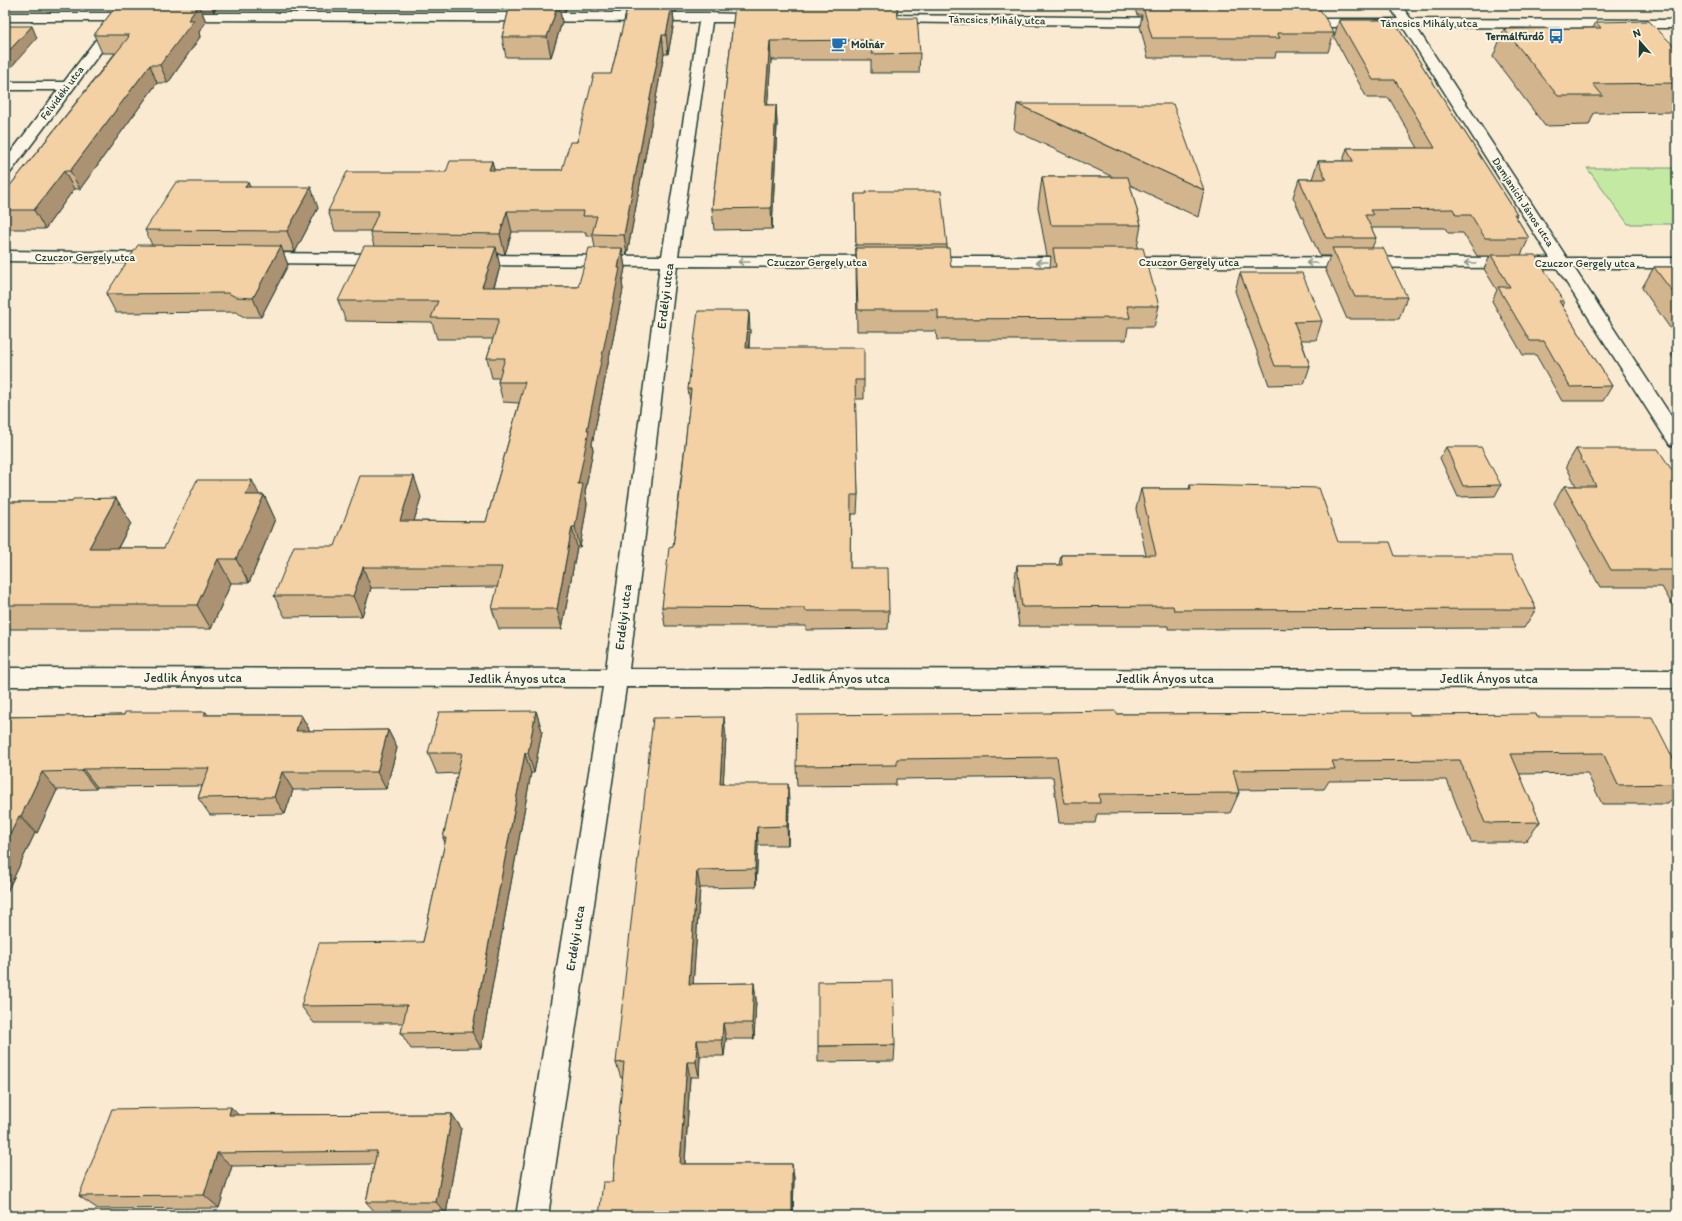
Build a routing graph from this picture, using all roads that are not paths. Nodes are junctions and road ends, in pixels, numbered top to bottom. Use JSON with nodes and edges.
{"nodes":[{"id":1,"x":1395,"y":5,"type":"edge"},
{"id":2,"x":5,"y":17,"type":"edge"},
{"id":3,"x":120,"y":17,"type":"junction"},
{"id":4,"x":706,"y":18,"type":"junction"},
{"id":5,"x":778,"y":18,"type":"edge"},
{"id":6,"x":873,"y":19,"type":"edge"},
{"id":7,"x":1183,"y":22,"type":"edge"},
{"id":8,"x":1286,"y":23,"type":"edge"},
{"id":9,"x":1406,"y":23,"type":"junction"},
{"id":10,"x":1677,"y":24,"type":"edge"},
{"id":11,"x":5,"y":86,"type":"edge"},
{"id":12,"x":67,"y":86,"type":"junction"},
{"id":13,"x":5,"y":170,"type":"edge"},
{"id":14,"x":5,"y":256,"type":"edge"},
{"id":15,"x":173,"y":258,"type":"edge"},
{"id":16,"x":237,"y":258,"type":"edge"},
{"id":17,"x":405,"y":260,"type":"edge"},
{"id":18,"x":453,"y":260,"type":"edge"},
{"id":19,"x":669,"y":262,"type":"junction"},
{"id":20,"x":1562,"y":263,"type":"junction"},
{"id":21,"x":1677,"y":263,"type":"edge"},
{"id":22,"x":1677,"y":440,"type":"edge"},
{"id":23,"x":5,"y":677,"type":"edge"},
{"id":24,"x":616,"y":678,"type":"junction"},
{"id":25,"x":1677,"y":679,"type":"edge"},
{"id":26,"x":532,"y":1216,"type":"edge"}],
"edges":[{"from":1,"to":9,"type":"street","name":"Damjanich János utca"},
{"from":2,"to":3,"type":"street"},
{"from":3,"to":4,"type":"street"},
{"from":3,"to":12,"type":"street","name":"Felvidéki utca"},
{"from":4,"to":5,"type":"street"},
{"from":4,"to":19,"type":"street","name":"Erdélyi utca"},
{"from":6,"to":7,"type":"street","name":"Táncsics Mihály utca"},
{"from":8,"to":9,"type":"street","name":"Táncsics Mihály utca"},
{"from":9,"to":10,"type":"street","name":"Táncsics Mihály utca"},
{"from":9,"to":20,"type":"street","name":"Damjanich János utca"},
{"from":11,"to":12,"type":"street"},
{"from":12,"to":13,"type":"street","name":"Felvidéki utca"},
{"from":14,"to":15,"type":"street","name":"Czuczor Gergely utca"},
{"from":16,"to":17,"type":"street"},
{"from":18,"to":19,"type":"street","name":"Czuczor Gergely utca"},
{"from":20,"to":19,"type":"street","name":"Czuczor Gergely utca","one_way":true},
{"from":19,"to":24,"type":"street","name":"Erdélyi utca"},
{"from":20,"to":21,"type":"street","name":"Czuczor Gergely utca"},
{"from":20,"to":22,"type":"street","name":"Damjanich János utca"},
{"from":23,"to":24,"type":"street","name":"Jedlik Ányos utca"},
{"from":24,"to":25,"type":"street","name":"Jedlik Ányos utca"},
{"from":24,"to":26,"type":"street","name":"Erdélyi utca"}]}
